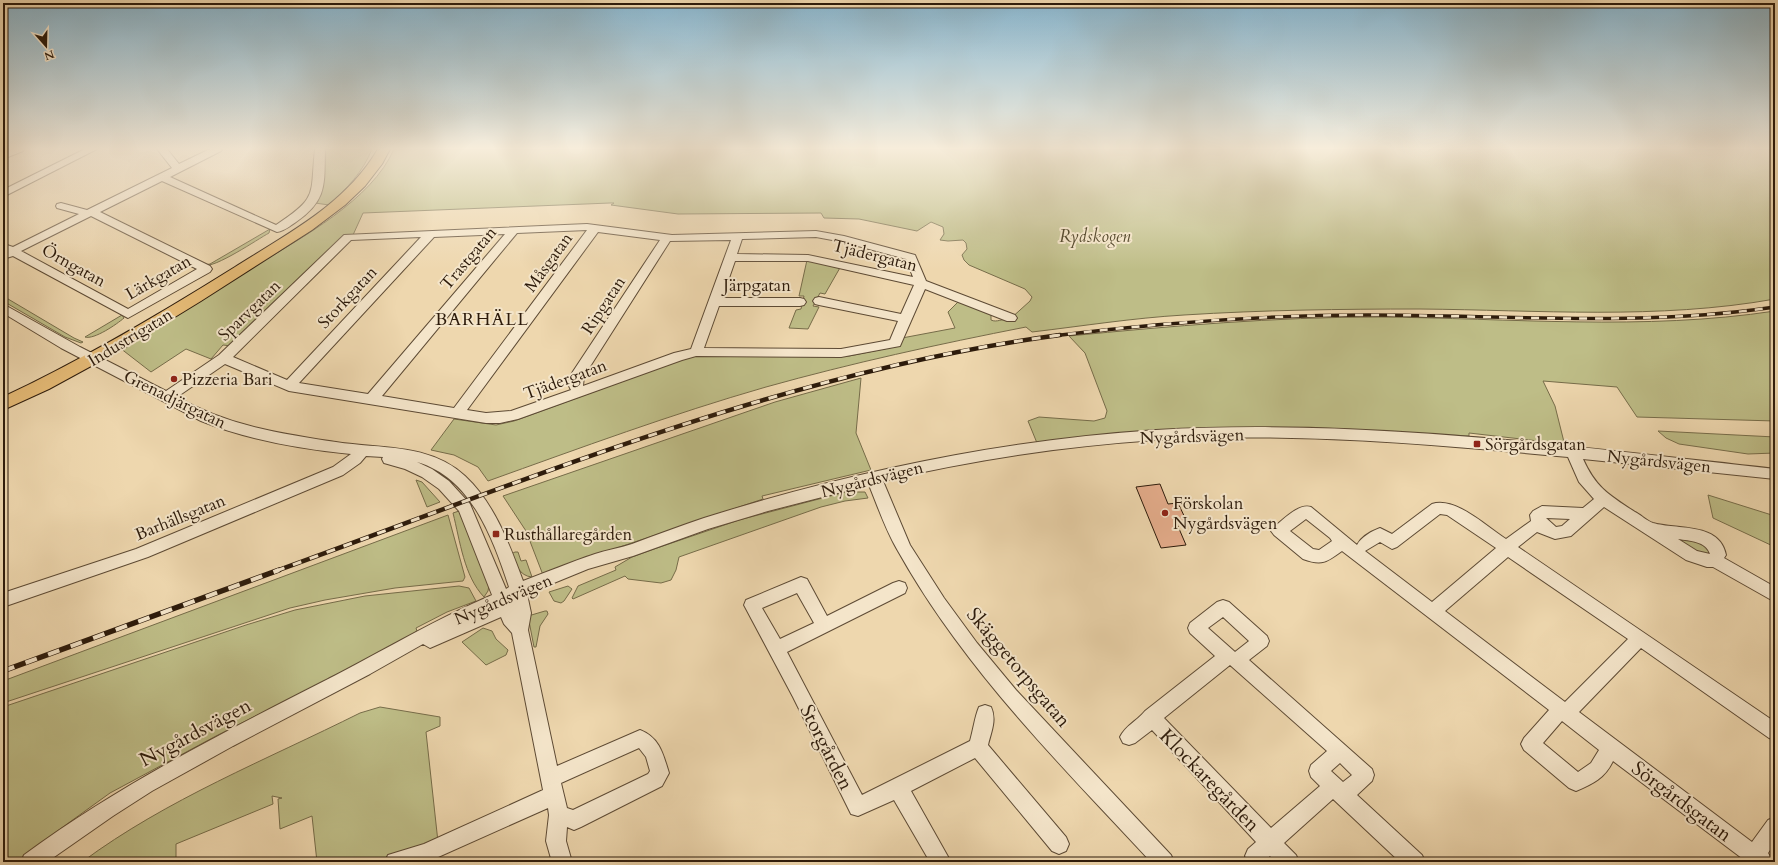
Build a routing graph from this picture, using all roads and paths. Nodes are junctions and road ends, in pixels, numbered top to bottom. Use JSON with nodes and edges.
{"nodes":[{"id":1,"x":12,"y":189,"type":"edge"},
{"id":2,"x":136,"y":189,"type":"edge"},
{"id":3,"x":191,"y":189,"type":"edge"},
{"id":4,"x":318,"y":189,"type":"edge"},
{"id":5,"x":354,"y":189,"type":"edge"},
{"id":6,"x":3,"y":194,"type":"edge"},
{"id":7,"x":61,"y":206,"type":"dead end"},
{"id":8,"x":90,"y":213,"type":"junction"},
{"id":9,"x":595,"y":228,"type":"junction"},
{"id":10,"x":514,"y":230,"type":"junction"},
{"id":11,"x":431,"y":233,"type":"junction"},
{"id":12,"x":738,"y":236,"type":"junction"},
{"id":13,"x":667,"y":237,"type":"junction"},
{"id":14,"x":6,"y":251,"type":"edge"},
{"id":15,"x":731,"y":257,"type":"junction"},
{"id":16,"x":808,"y":258,"type":"joint"},
{"id":17,"x":921,"y":283,"type":"junction"},
{"id":18,"x":819,"y":301,"type":"dead end"},
{"id":19,"x":715,"y":302,"type":"junction"},
{"id":20,"x":800,"y":302,"type":"dead end"},
{"id":21,"x":3,"y":308,"type":"edge"},
{"id":22,"x":128,"y":314,"type":"joint"},
{"id":23,"x":1011,"y":318,"type":"dead end"},
{"id":24,"x":906,"y":319,"type":"junction"},
{"id":25,"x":696,"y":352,"type":"junction"},
{"id":26,"x":89,"y":357,"type":"junction"},
{"id":27,"x":224,"y":358,"type":"junction"},
{"id":28,"x":289,"y":386,"type":"junction"},
{"id":29,"x":579,"y":393,"type":"junction"},
{"id":30,"x":166,"y":398,"type":"junction"},
{"id":31,"x":372,"y":399,"type":"junction"},
{"id":32,"x":3,"y":403,"type":"edge"},
{"id":33,"x":458,"y":414,"type":"junction"},
{"id":34,"x":362,"y":451,"type":"junction"},
{"id":35,"x":1573,"y":452,"type":"junction"},
{"id":36,"x":1775,"y":474,"type":"edge"},
{"id":37,"x":874,"y":478,"type":"junction"},
{"id":38,"x":1603,"y":499,"type":"junction"},
{"id":39,"x":1586,"y":514,"type":"junction"},
{"id":40,"x":1541,"y":525,"type":"junction"},
{"id":41,"x":1648,"y":528,"type":"junction"},
{"id":42,"x":1342,"y":542,"type":"dead end"},
{"id":43,"x":1365,"y":545,"type":"dead end"},
{"id":44,"x":1506,"y":548,"type":"junction"},
{"id":45,"x":1715,"y":560,"type":"junction"},
{"id":46,"x":900,"y":588,"type":"dead end"},
{"id":47,"x":1775,"y":595,"type":"edge"},
{"id":48,"x":3,"y":600,"type":"edge"},
{"id":49,"x":512,"y":600,"type":"junction"},
{"id":50,"x":1432,"y":612,"type":"junction"},
{"id":51,"x":824,"y":626,"type":"junction"},
{"id":52,"x":1640,"y":638,"type":"junction"},
{"id":53,"x":776,"y":649,"type":"junction"},
{"id":54,"x":1564,"y":711,"type":"junction"},
{"id":55,"x":985,"y":714,"type":"dead end"},
{"id":56,"x":1151,"y":717,"type":"junction"},
{"id":57,"x":1775,"y":732,"type":"edge"},
{"id":58,"x":1129,"y":737,"type":"dead end"},
{"id":59,"x":978,"y":747,"type":"junction"},
{"id":60,"x":1610,"y":747,"type":"junction"},
{"id":61,"x":1340,"y":751,"type":"junction"},
{"id":62,"x":552,"y":787,"type":"junction"},
{"id":63,"x":898,"y":788,"type":"junction"},
{"id":64,"x":1338,"y":790,"type":"junction"},
{"id":65,"x":559,"y":814,"type":"junction"},
{"id":66,"x":1775,"y":827,"type":"edge"},
{"id":67,"x":1270,"y":842,"type":"junction"},
{"id":68,"x":1059,"y":844,"type":"dead end"},
{"id":69,"x":1255,"y":856,"type":"dead end"},
{"id":70,"x":1758,"y":859,"type":"edge"},
{"id":71,"x":31,"y":862,"type":"edge"},
{"id":72,"x":395,"y":862,"type":"edge"},
{"id":73,"x":562,"y":862,"type":"edge"},
{"id":74,"x":941,"y":862,"type":"edge"},
{"id":75,"x":1164,"y":862,"type":"edge"},
{"id":76,"x":1289,"y":862,"type":"edge"},
{"id":77,"x":1415,"y":862,"type":"edge"}],
"edges":[{"from":1,"to":6,"type":"street"},
{"from":2,"to":8,"type":"street"},
{"from":3,"to":4,"type":"street"},
{"from":5,"to":26,"type":"main road","name":"Industrigatan"},
{"from":7,"to":8,"type":"street"},
{"from":8,"to":14,"type":"street"},
{"from":8,"to":22,"type":"street","name":"Lärkgatan"},
{"from":9,"to":10,"type":"street"},
{"from":9,"to":13,"type":"street"},
{"from":9,"to":33,"type":"street","name":"Måsgatan"},
{"from":10,"to":11,"type":"street"},
{"from":10,"to":31,"type":"street","name":"Trastgatan"},
{"from":11,"to":27,"type":"street","name":"Sparvgatan"},
{"from":11,"to":28,"type":"street","name":"Storkgatan"},
{"from":12,"to":13,"type":"street"},
{"from":12,"to":15,"type":"street","name":"Järpgatan"},
{"from":12,"to":17,"type":"street"},
{"from":13,"to":29,"type":"street","name":"Ripgatan"},
{"from":14,"to":22,"type":"street","name":"Örngatan"},
{"from":15,"to":16,"type":"street","name":"Järpgatan"},
{"from":15,"to":19,"type":"street","name":"Järpgatan"},
{"from":16,"to":17,"type":"street","name":"Tjädergatan"},
{"from":17,"to":23,"type":"street"},
{"from":17,"to":24,"type":"street","name":"Tjädergatan"},
{"from":18,"to":24,"type":"street"},
{"from":19,"to":20,"type":"street","name":"Järpgatan"},
{"from":19,"to":25,"type":"street","name":"Järpgatan"},
{"from":21,"to":26,"type":"street","name":"Grenadjärgatan"},
{"from":24,"to":25,"type":"street","name":"Tjädergatan"},
{"from":25,"to":29,"type":"street","name":"Tjädergatan"},
{"from":26,"to":30,"type":"street","name":"Grenadjärgatan"},
{"from":26,"to":32,"type":"main road","name":"Industrigatan"},
{"from":27,"to":28,"type":"street","name":"Tjädergatan"},
{"from":27,"to":30,"type":"street","name":"Sparvgatan"},
{"from":28,"to":31,"type":"street","name":"Tjädergatan"},
{"from":29,"to":33,"type":"street","name":"Tjädergatan"},
{"from":30,"to":34,"type":"street","name":"Grenadjärgatan"},
{"from":31,"to":33,"type":"street","name":"Tjädergatan"},
{"from":34,"to":48,"type":"street","name":"Barhällsgatan"},
{"from":34,"to":49,"type":"street","name":"Grenadjärgatan"},
{"from":35,"to":36,"type":"street","name":"Nygårdsvägen"},
{"from":35,"to":37,"type":"street","name":"Nygårdsvägen"},
{"from":35,"to":38,"type":"street"},
{"from":37,"to":49,"type":"street","name":"Nygårdsvägen"},
{"from":37,"to":75,"type":"street","name":"Skäggetorpsgatan"},
{"from":38,"to":39,"type":"street"},
{"from":38,"to":41,"type":"street"},
{"from":39,"to":40,"type":"street"},
{"from":39,"to":40,"type":"street"},
{"from":40,"to":44,"type":"street"},
{"from":41,"to":45,"type":"street"},
{"from":41,"to":45,"type":"street"},
{"from":42,"to":50,"type":"street","name":"Sörgårdsgatan"},
{"from":43,"to":44,"type":"street"},
{"from":44,"to":50,"type":"street"},
{"from":44,"to":52,"type":"street"},
{"from":45,"to":47,"type":"street"},
{"from":46,"to":51,"type":"street"},
{"from":49,"to":62,"type":"street"},
{"from":49,"to":71,"type":"street","name":"Nygårdsvägen"},
{"from":50,"to":54,"type":"street","name":"Sörgårdsgatan"},
{"from":51,"to":53,"type":"street"},
{"from":51,"to":53,"type":"street","name":"Storgården"},
{"from":52,"to":54,"type":"street"},
{"from":52,"to":57,"type":"street"},
{"from":53,"to":63,"type":"street","name":"Storgården"},
{"from":54,"to":60,"type":"street","name":"Sörgårdsgatan"},
{"from":54,"to":60,"type":"street"},
{"from":55,"to":59,"type":"street"},
{"from":56,"to":58,"type":"street","name":"Klockaregården"},
{"from":56,"to":61,"type":"street","name":"Klockaregården"},
{"from":56,"to":67,"type":"street","name":"Klockaregården"},
{"from":59,"to":63,"type":"street","name":"Storgården"},
{"from":59,"to":68,"type":"street"},
{"from":60,"to":70,"type":"street","name":"Sörgårdsgatan"},
{"from":61,"to":64,"type":"street"},
{"from":61,"to":64,"type":"street","name":"Klockaregården"},
{"from":62,"to":65,"type":"street"},
{"from":62,"to":65,"type":"street"},
{"from":62,"to":72,"type":"street"},
{"from":63,"to":74,"type":"street"},
{"from":64,"to":67,"type":"street","name":"Klockaregården"},
{"from":64,"to":77,"type":"street"},
{"from":65,"to":73,"type":"street"},
{"from":66,"to":70,"type":"street","name":"Sörgårdsgatan"},
{"from":67,"to":69,"type":"street","name":"Klockaregården"},
{"from":67,"to":76,"type":"street","name":"Klockaregården"}]}
